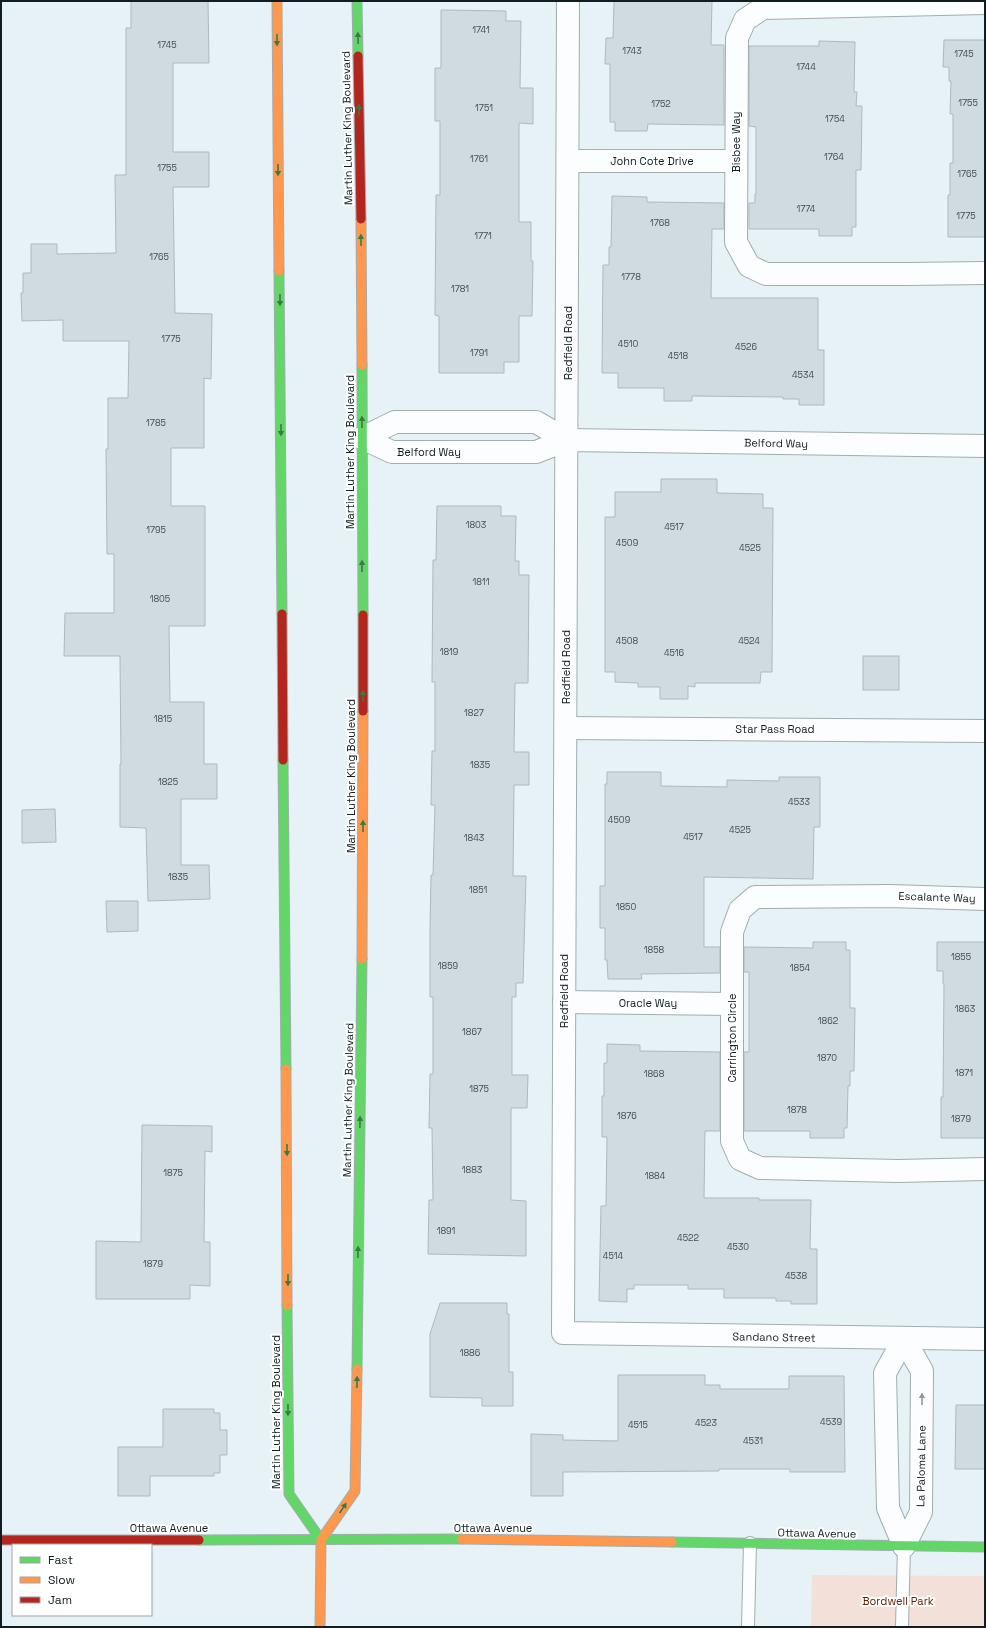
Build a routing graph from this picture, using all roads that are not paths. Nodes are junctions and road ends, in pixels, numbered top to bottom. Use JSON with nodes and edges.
{"nodes":[{"id":1,"x":277,"y":1,"type":"edge"},
{"id":2,"x":357,"y":1,"type":"edge"},
{"id":3,"x":568,"y":1,"type":"edge"},
{"id":4,"x":985,"y":3,"type":"edge"},
{"id":5,"x":568,"y":161,"type":"junction"},
{"id":6,"x":736,"y":161,"type":"junction"},
{"id":7,"x":985,"y":273,"type":"edge"},
{"id":8,"x":362,"y":438,"type":"junction"},
{"id":9,"x":567,"y":440,"type":"junction"},
{"id":10,"x":985,"y":446,"type":"edge"},
{"id":11,"x":566,"y":728,"type":"junction"},
{"id":12,"x":985,"y":731,"type":"edge"},
{"id":13,"x":890,"y":896,"type":"joint"},
{"id":14,"x":985,"y":899,"type":"edge"},
{"id":15,"x":564,"y":1002,"type":"junction"},
{"id":16,"x":732,"y":1004,"type":"junction"},
{"id":17,"x":985,"y":1169,"type":"edge"},
{"id":18,"x":563,"y":1333,"type":"joint"},
{"id":19,"x":904,"y":1339,"type":"junction"},
{"id":20,"x":985,"y":1339,"type":"edge"},
{"id":21,"x":1,"y":1540,"type":"edge"},
{"id":22,"x":322,"y":1540,"type":"junction"},
{"id":23,"x":750,"y":1543,"type":"junction"},
{"id":24,"x":904,"y":1546,"type":"junction"},
{"id":25,"x":985,"y":1547,"type":"edge"},
{"id":26,"x":320,"y":1627,"type":"edge"},
{"id":27,"x":748,"y":1627,"type":"edge"},
{"id":28,"x":902,"y":1627,"type":"edge"}],
"edges":[{"from":1,"to":22,"type":"main road","name":"Martin Luther King Boulevard","one_way":true},
{"from":8,"to":2,"type":"main road","name":"Martin Luther King Boulevard","one_way":true},
{"from":3,"to":5,"type":"street","name":"Redfield Road"},
{"from":4,"to":6,"type":"street","name":"Bisbee Way"},
{"from":5,"to":6,"type":"street","name":"John Cote Drive"},
{"from":5,"to":9,"type":"street","name":"Redfield Road"},
{"from":6,"to":7,"type":"street","name":"Bisbee Way"},
{"from":8,"to":9,"type":"street","name":"Belford Way"},
{"from":8,"to":9,"type":"street","name":"Belford Way"},
{"from":22,"to":8,"type":"main road","name":"Martin Luther King Boulevard","one_way":true},
{"from":9,"to":10,"type":"street","name":"Belford Way"},
{"from":9,"to":11,"type":"street","name":"Redfield Road"},
{"from":11,"to":12,"type":"street","name":"Star Pass Road"},
{"from":11,"to":15,"type":"street","name":"Redfield Road"},
{"from":13,"to":14,"type":"street","name":"Escalante Way"},
{"from":13,"to":16,"type":"street","name":"Carrington Circle"},
{"from":15,"to":16,"type":"street","name":"Oracle Way"},
{"from":15,"to":18,"type":"street","name":"Redfield Road"},
{"from":16,"to":17,"type":"street","name":"Carrington Circle"},
{"from":18,"to":19,"type":"street","name":"Sandano Street"},
{"from":19,"to":20,"type":"street","name":"Sandano Street"},
{"from":19,"to":24,"type":"street"},
{"from":24,"to":19,"type":"street","name":"La Paloma Lane","one_way":true},
{"from":21,"to":22,"type":"main road","name":"Ottawa Avenue"},
{"from":22,"to":23,"type":"main road","name":"Ottawa Avenue"},
{"from":22,"to":26,"type":"main road"},
{"from":23,"to":24,"type":"main road","name":"Ottawa Avenue"},
{"from":23,"to":27,"type":"lane"},
{"from":24,"to":25,"type":"main road","name":"Ottawa Avenue"},
{"from":24,"to":28,"type":"lane"}]}
